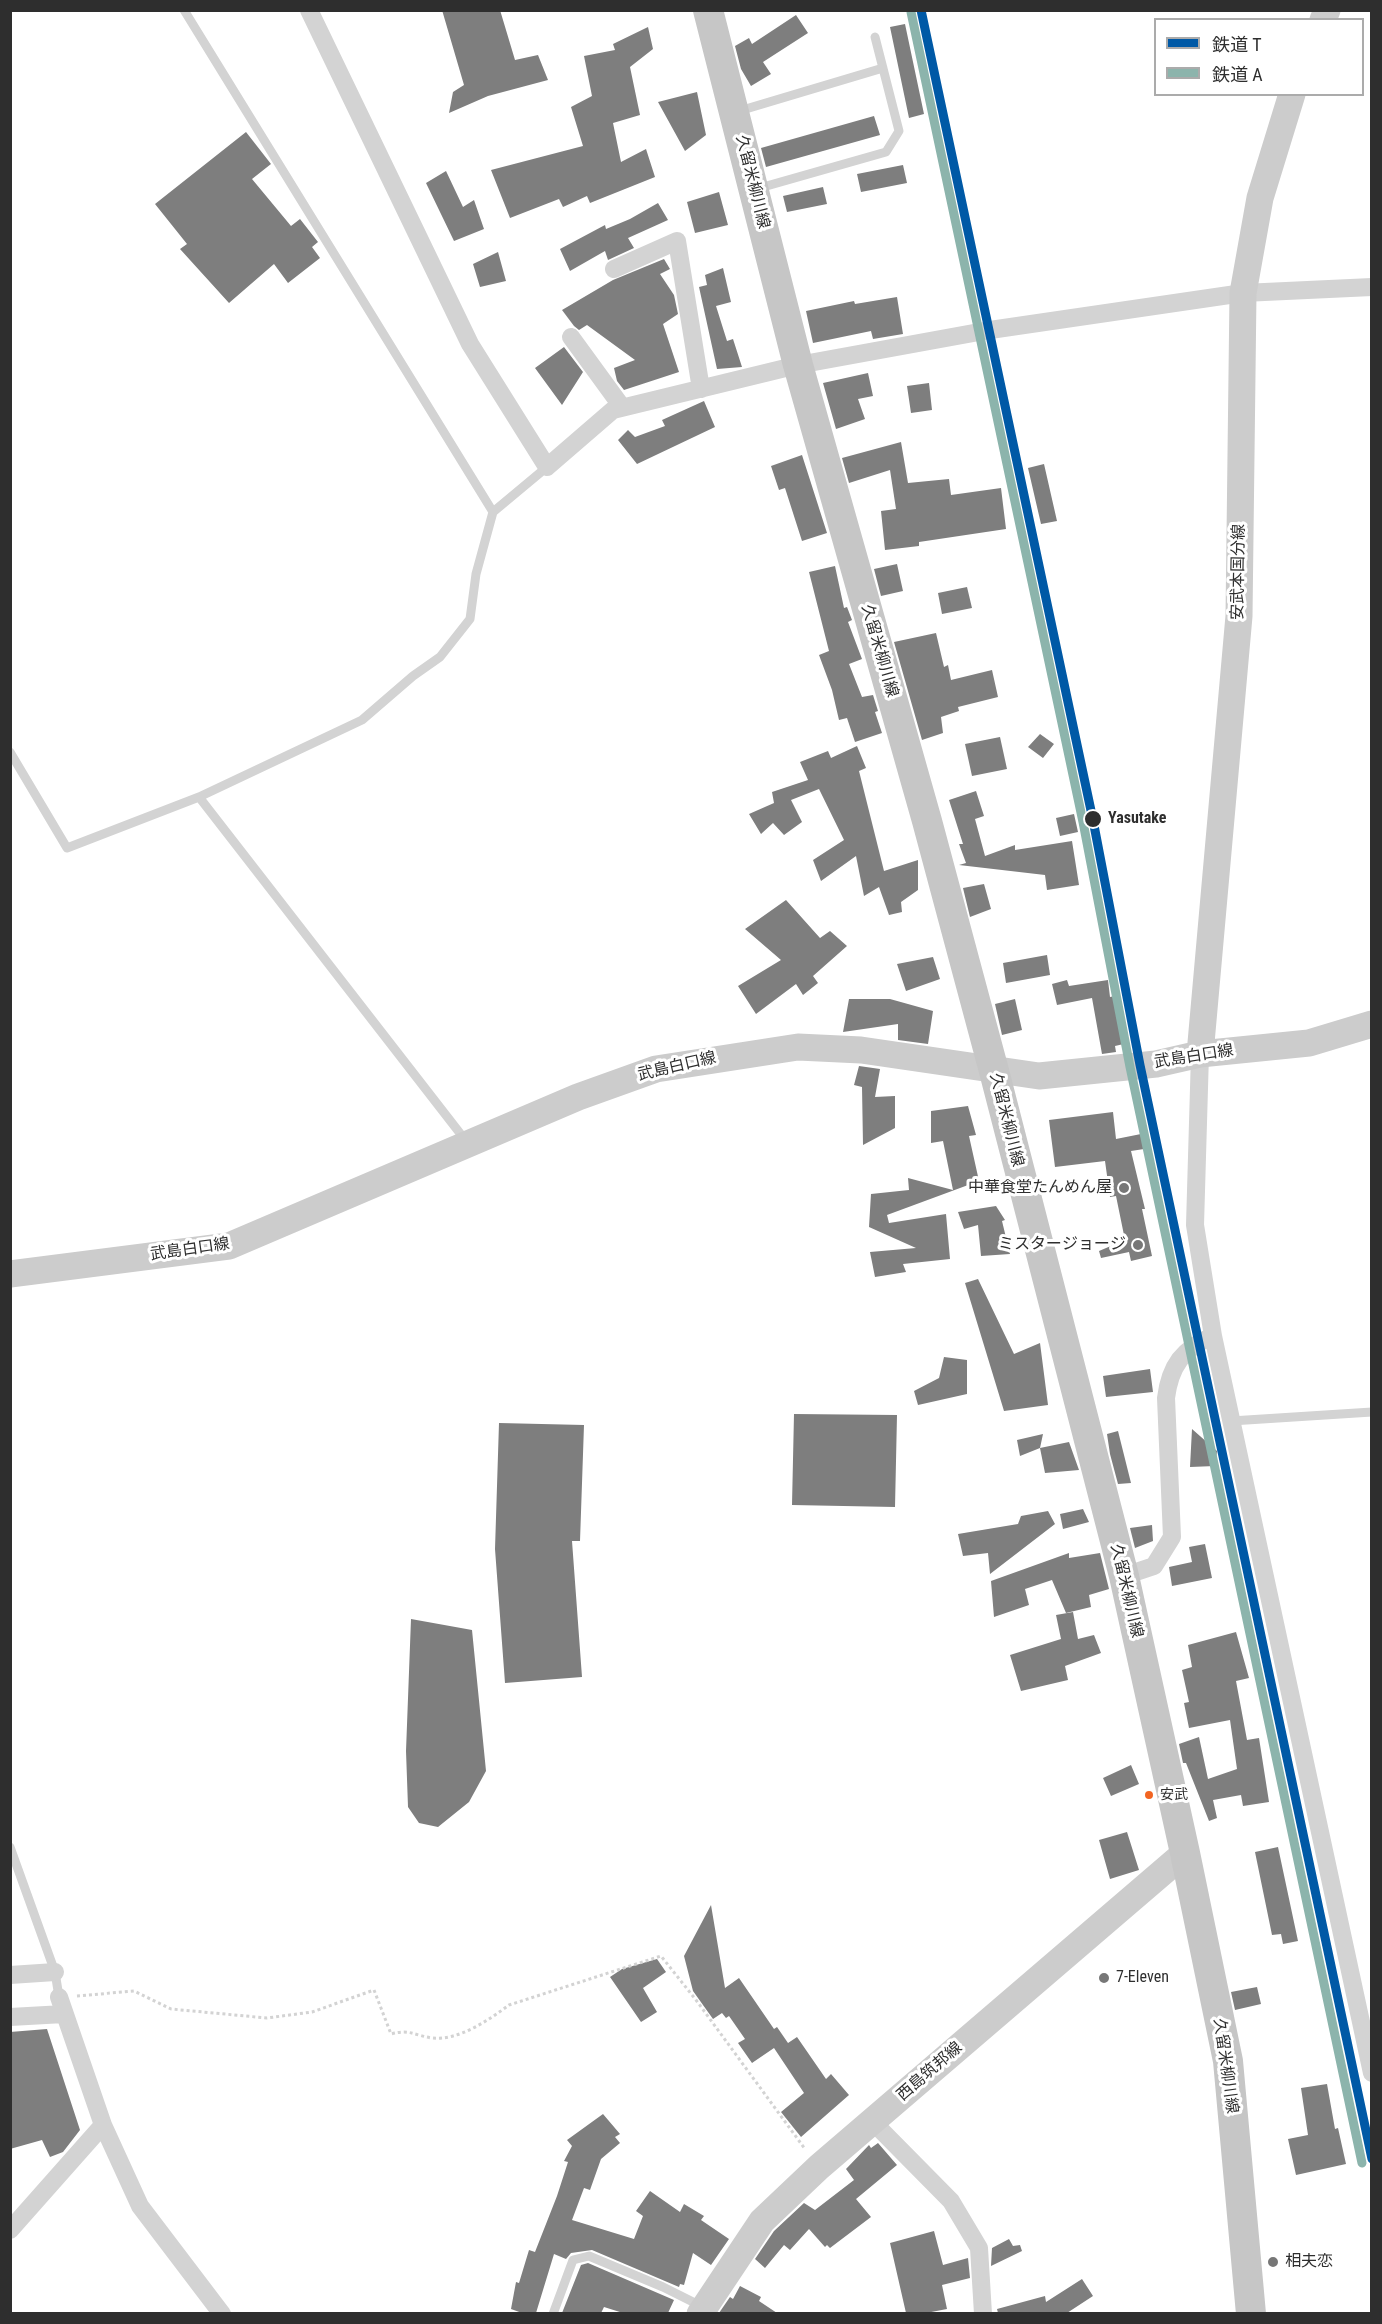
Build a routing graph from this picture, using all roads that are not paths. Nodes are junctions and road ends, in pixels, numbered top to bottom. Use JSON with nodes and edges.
{"nodes":[{"id":1,"x":184,"y":10,"type":"edge"},
{"id":2,"x":309,"y":10,"type":"edge"},
{"id":3,"x":708,"y":10,"type":"edge"},
{"id":4,"x":875,"y":37,"type":"dead end"},
{"id":5,"x":883,"y":68,"type":"junction"},
{"id":6,"x":1291,"y":96,"type":"edge"},
{"id":7,"x":734,"y":112,"type":"junction"},
{"id":8,"x":754,"y":190,"type":"junction"},
{"id":9,"x":615,"y":268,"type":"dead end"},
{"id":10,"x":1371,"y":287,"type":"edge"},
{"id":11,"x":1243,"y":293,"type":"junction"},
{"id":12,"x":571,"y":337,"type":"dead end"},
{"id":13,"x":798,"y":365,"type":"junction"},
{"id":14,"x":701,"y":389,"type":"junction"},
{"id":15,"x":622,"y":407,"type":"junction"},
{"id":16,"x":547,"y":467,"type":"junction"},
{"id":17,"x":493,"y":513,"type":"junction"},
{"id":18,"x":10,"y":752,"type":"edge"},
{"id":19,"x":199,"y":797,"type":"junction"},
{"id":20,"x":1371,"y":1024,"type":"edge"},
{"id":21,"x":1200,"y":1054,"type":"junction"},
{"id":22,"x":994,"y":1071,"type":"junction"},
{"id":23,"x":469,"y":1146,"type":"junction"},
{"id":24,"x":10,"y":1274,"type":"edge"},
{"id":25,"x":1213,"y":1336,"type":"junction"},
{"id":26,"x":1371,"y":1412,"type":"edge"},
{"id":27,"x":1231,"y":1420,"type":"junction"},
{"id":28,"x":1124,"y":1576,"type":"junction"},
{"id":29,"x":10,"y":1848,"type":"edge"},
{"id":30,"x":1185,"y":1853,"type":"junction"},
{"id":31,"x":55,"y":1972,"type":"junction"},
{"id":32,"x":10,"y":1975,"type":"edge"},
{"id":33,"x":62,"y":2006,"type":"junction"},
{"id":34,"x":10,"y":2017,"type":"edge"},
{"id":35,"x":1371,"y":2073,"type":"edge"},
{"id":36,"x":872,"y":2121,"type":"junction"},
{"id":37,"x":103,"y":2125,"type":"junction"},
{"id":38,"x":10,"y":2230,"type":"edge"},
{"id":39,"x":702,"y":2310,"type":"edge"},
{"id":40,"x":222,"y":2313,"type":"edge"},
{"id":41,"x":553,"y":2313,"type":"edge"},
{"id":42,"x":983,"y":2313,"type":"edge"},
{"id":43,"x":1251,"y":2313,"type":"edge"}],
"edges":[{"from":1,"to":17,"type":"lane"},
{"from":2,"to":16,"type":"street"},
{"from":3,"to":7,"type":"main road","name":"久留米柳川線"},
{"from":4,"to":5,"type":"lane"},
{"from":5,"to":7,"type":"lane"},
{"from":5,"to":8,"type":"lane"},
{"from":6,"to":11,"type":"main road","name":"安武本国分線"},
{"from":7,"to":8,"type":"main road","name":"久留米柳川線"},
{"from":8,"to":13,"type":"main road","name":"久留米柳川線"},
{"from":9,"to":14,"type":"street"},
{"from":10,"to":11,"type":"street"},
{"from":11,"to":13,"type":"street"},
{"from":11,"to":21,"type":"main road","name":"安武本国分線"},
{"from":12,"to":15,"type":"street"},
{"from":13,"to":14,"type":"street"},
{"from":13,"to":22,"type":"main road","name":"久留米柳川線"},
{"from":14,"to":15,"type":"street"},
{"from":15,"to":16,"type":"street"},
{"from":16,"to":17,"type":"lane"},
{"from":17,"to":19,"type":"lane"},
{"from":18,"to":19,"type":"lane"},
{"from":19,"to":23,"type":"lane"},
{"from":20,"to":21,"type":"main road","name":"武島白口線"},
{"from":21,"to":22,"type":"main road","name":"武島白口線"},
{"from":21,"to":25,"type":"street"},
{"from":22,"to":23,"type":"main road","name":"武島白口線"},
{"from":22,"to":28,"type":"main road","name":"久留米柳川線"},
{"from":23,"to":24,"type":"main road","name":"武島白口線"},
{"from":25,"to":27,"type":"street"},
{"from":25,"to":28,"type":"street"},
{"from":26,"to":27,"type":"lane"},
{"from":27,"to":35,"type":"street"},
{"from":28,"to":30,"type":"main road","name":"久留米柳川線"},
{"from":29,"to":31,"type":"lane"},
{"from":30,"to":36,"type":"main road","name":"西島筑邦線"},
{"from":30,"to":43,"type":"main road","name":"久留米柳川線"},
{"from":31,"to":32,"type":"street"},
{"from":31,"to":33,"type":"lane"},
{"from":33,"to":34,"type":"street"},
{"from":33,"to":37,"type":"street"},
{"from":36,"to":39,"type":"main road","name":"西島筑邦線"},
{"from":36,"to":42,"type":"street"},
{"from":37,"to":38,"type":"street"},
{"from":37,"to":40,"type":"street"},
{"from":39,"to":41,"type":"lane"}]}
